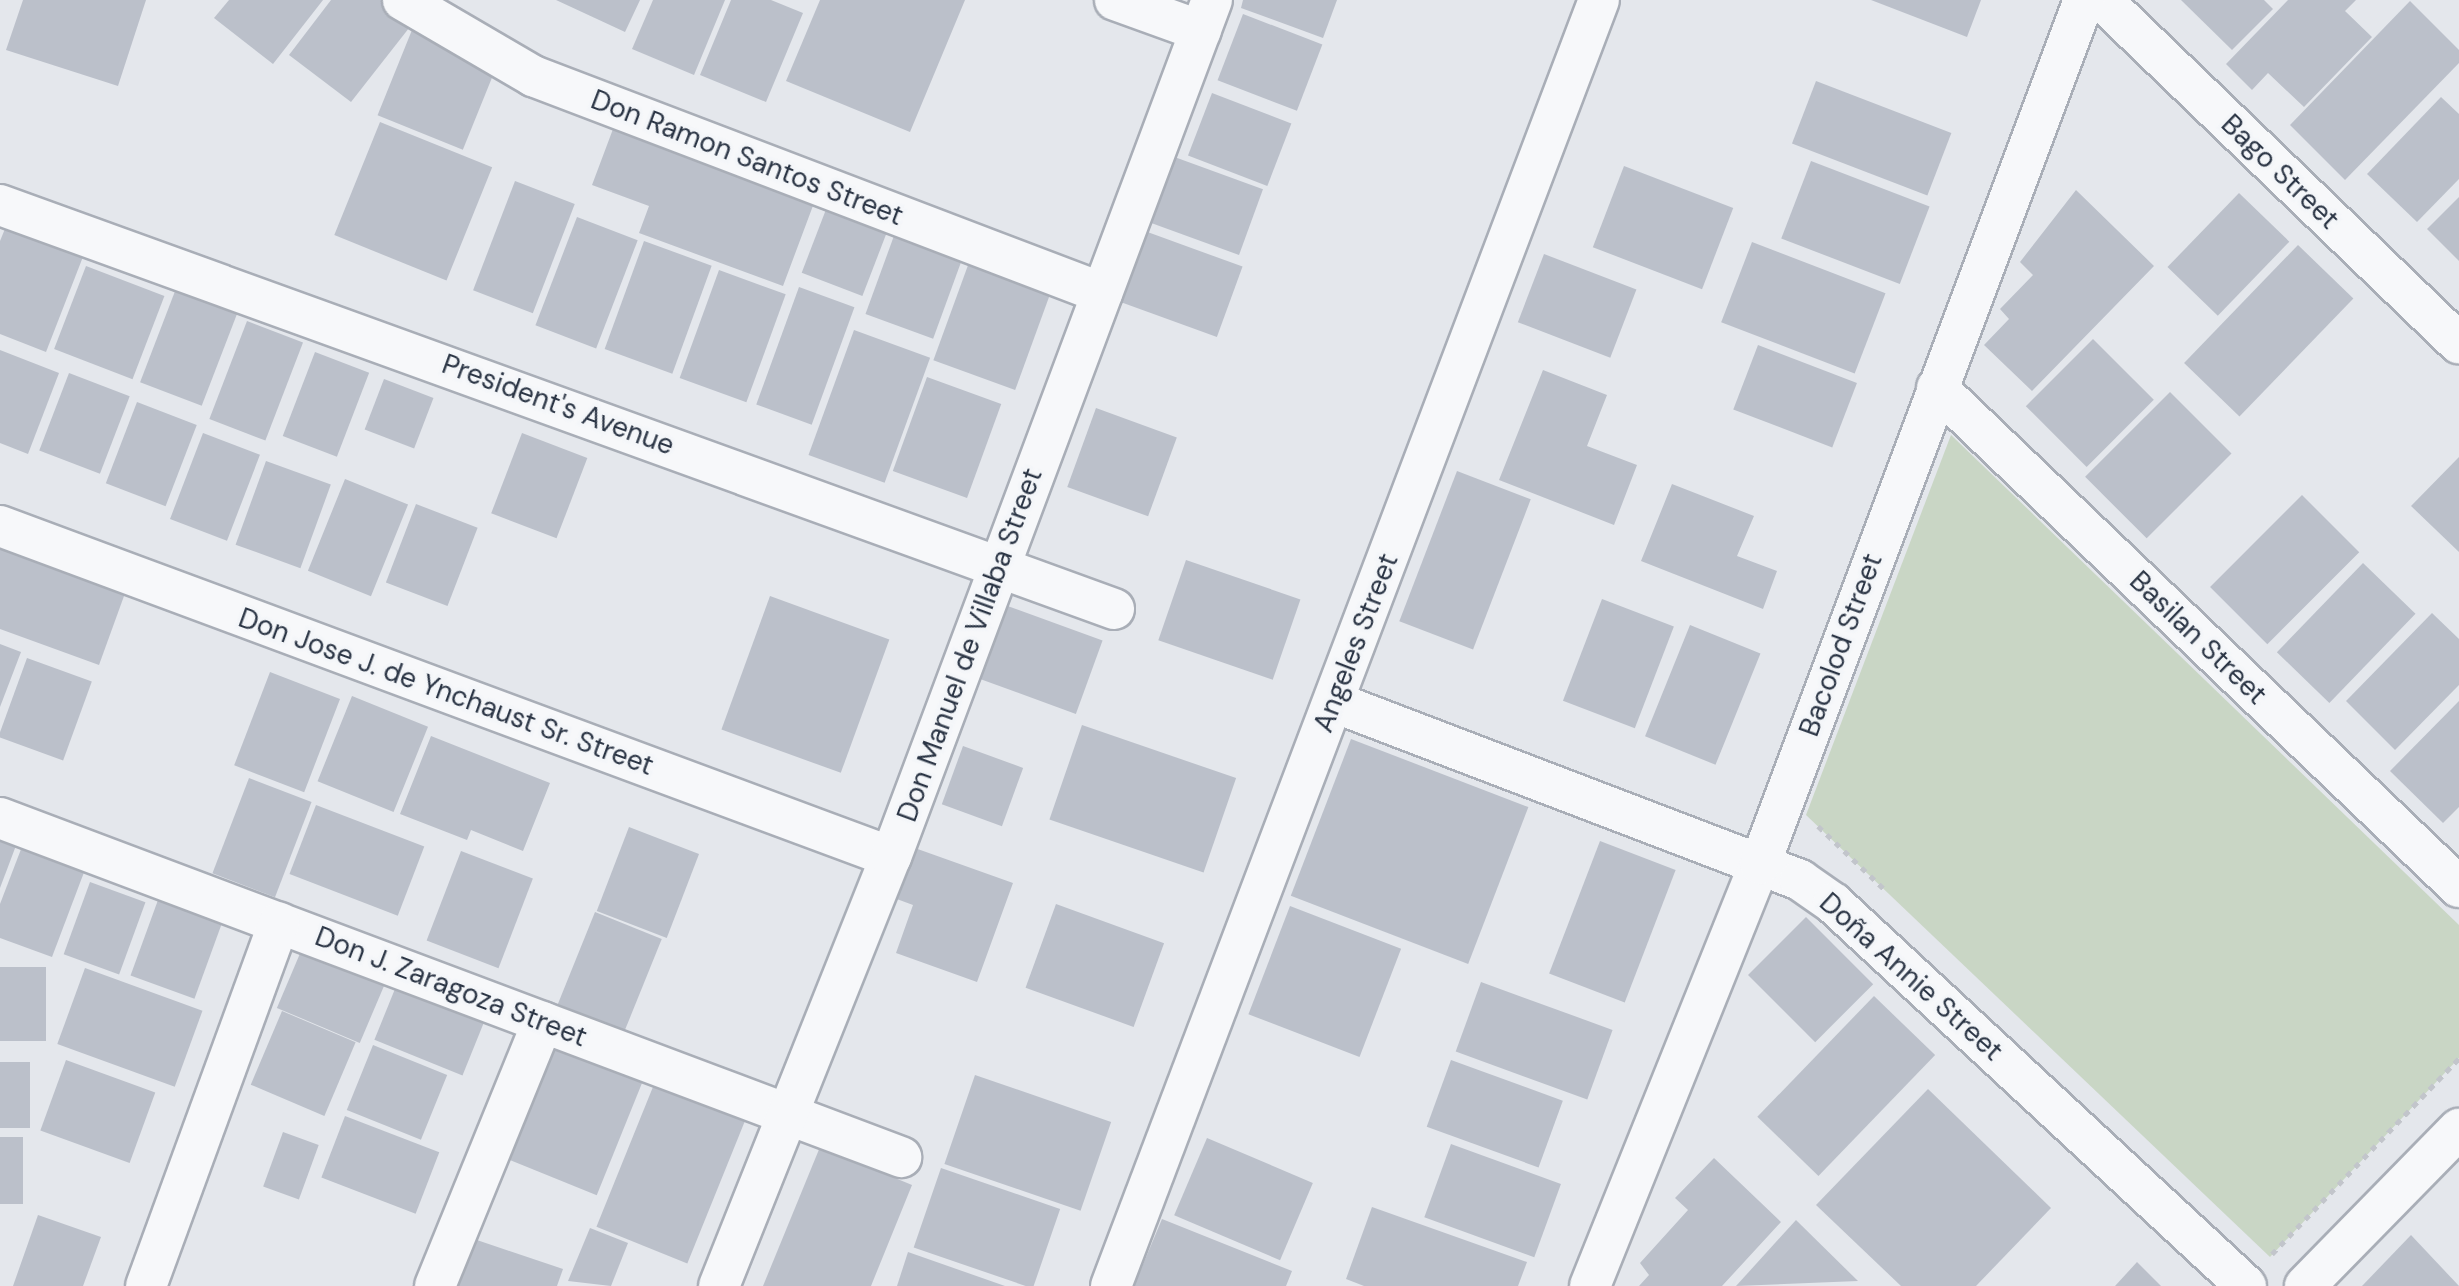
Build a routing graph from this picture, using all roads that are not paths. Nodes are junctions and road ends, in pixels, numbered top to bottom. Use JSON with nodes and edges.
{"nodes":[{"id":1,"x":403,"y":0,"type":"edge"},
{"id":2,"x":1115,"y":0,"type":"edge"},
{"id":3,"x":1599,"y":0,"type":"edge"},
{"id":4,"x":2084,"y":0,"type":"edge"},
{"id":5,"x":2102,"y":0,"type":"edge"},
{"id":6,"x":1206,"y":16,"type":"edge"},
{"id":7,"x":0,"y":205,"type":"edge"},
{"id":8,"x":1102,"y":293,"type":"junction"},
{"id":9,"x":2459,"y":343,"type":"edge"},
{"id":10,"x":1937,"y":388,"type":"junction"},
{"id":11,"x":0,"y":526,"type":"edge"},
{"id":12,"x":998,"y":565,"type":"junction"},
{"id":13,"x":1114,"y":609,"type":"dead end"},
{"id":14,"x":1334,"y":702,"type":"junction"},
{"id":15,"x":0,"y":818,"type":"edge"},
{"id":16,"x":891,"y":857,"type":"junction"},
{"id":17,"x":1760,"y":864,"type":"junction"},
{"id":18,"x":2459,"y":887,"type":"edge"},
{"id":19,"x":279,"y":923,"type":"junction"},
{"id":20,"x":543,"y":1022,"type":"junction"},
{"id":21,"x":784,"y":1113,"type":"junction"},
{"id":22,"x":2459,"y":1129,"type":"edge"},
{"id":23,"x":901,"y":1157,"type":"dead end"},
{"id":24,"x":146,"y":1286,"type":"edge"},
{"id":25,"x":435,"y":1286,"type":"edge"},
{"id":26,"x":719,"y":1286,"type":"edge"},
{"id":27,"x":1111,"y":1286,"type":"edge"},
{"id":28,"x":1590,"y":1286,"type":"edge"},
{"id":29,"x":2246,"y":1286,"type":"edge"},
{"id":30,"x":2305,"y":1286,"type":"edge"}],
"edges":[{"from":1,"to":8,"type":"street","name":"Don Ramon Santos Street"},
{"from":2,"to":6,"type":"street"},
{"from":3,"to":14,"type":"street","name":"Angeles Street"},
{"from":4,"to":10,"type":"street","name":"Bacolod Street"},
{"from":5,"to":9,"type":"street","name":"Bago Street"},
{"from":6,"to":8,"type":"street","name":"Don Manuel de Villaba Street"},
{"from":7,"to":12,"type":"street","name":"President's Avenue"},
{"from":8,"to":12,"type":"street","name":"Don Manuel de Villaba Street"},
{"from":10,"to":17,"type":"street","name":"Bacolod Street"},
{"from":10,"to":18,"type":"street","name":"Basilan Street"},
{"from":11,"to":16,"type":"street","name":"Don Jose J. de Ynchaust Sr. Street"},
{"from":12,"to":13,"type":"street","name":"President's Avenue"},
{"from":12,"to":16,"type":"street","name":"Don Manuel de Villaba Street"},
{"from":14,"to":17,"type":"street","name":"Doña Annie Street"},
{"from":14,"to":27,"type":"street","name":"Angeles Street"},
{"from":15,"to":19,"type":"street","name":"Don J. Zaragoza Street"},
{"from":16,"to":21,"type":"street","name":"Don Manuel de Villaba Street"},
{"from":17,"to":28,"type":"street","name":"Bacolod Street"},
{"from":17,"to":29,"type":"street","name":"Doña Annie Street"},
{"from":19,"to":20,"type":"street","name":"Don J. Zaragoza Street"},
{"from":19,"to":24,"type":"street"},
{"from":20,"to":21,"type":"street","name":"Don J. Zaragoza Street"},
{"from":20,"to":25,"type":"street"},
{"from":21,"to":23,"type":"street","name":"Don J. Zaragoza Street"},
{"from":21,"to":26,"type":"street","name":"Don Manuel de Villaba Street"},
{"from":22,"to":30,"type":"street"}]}
